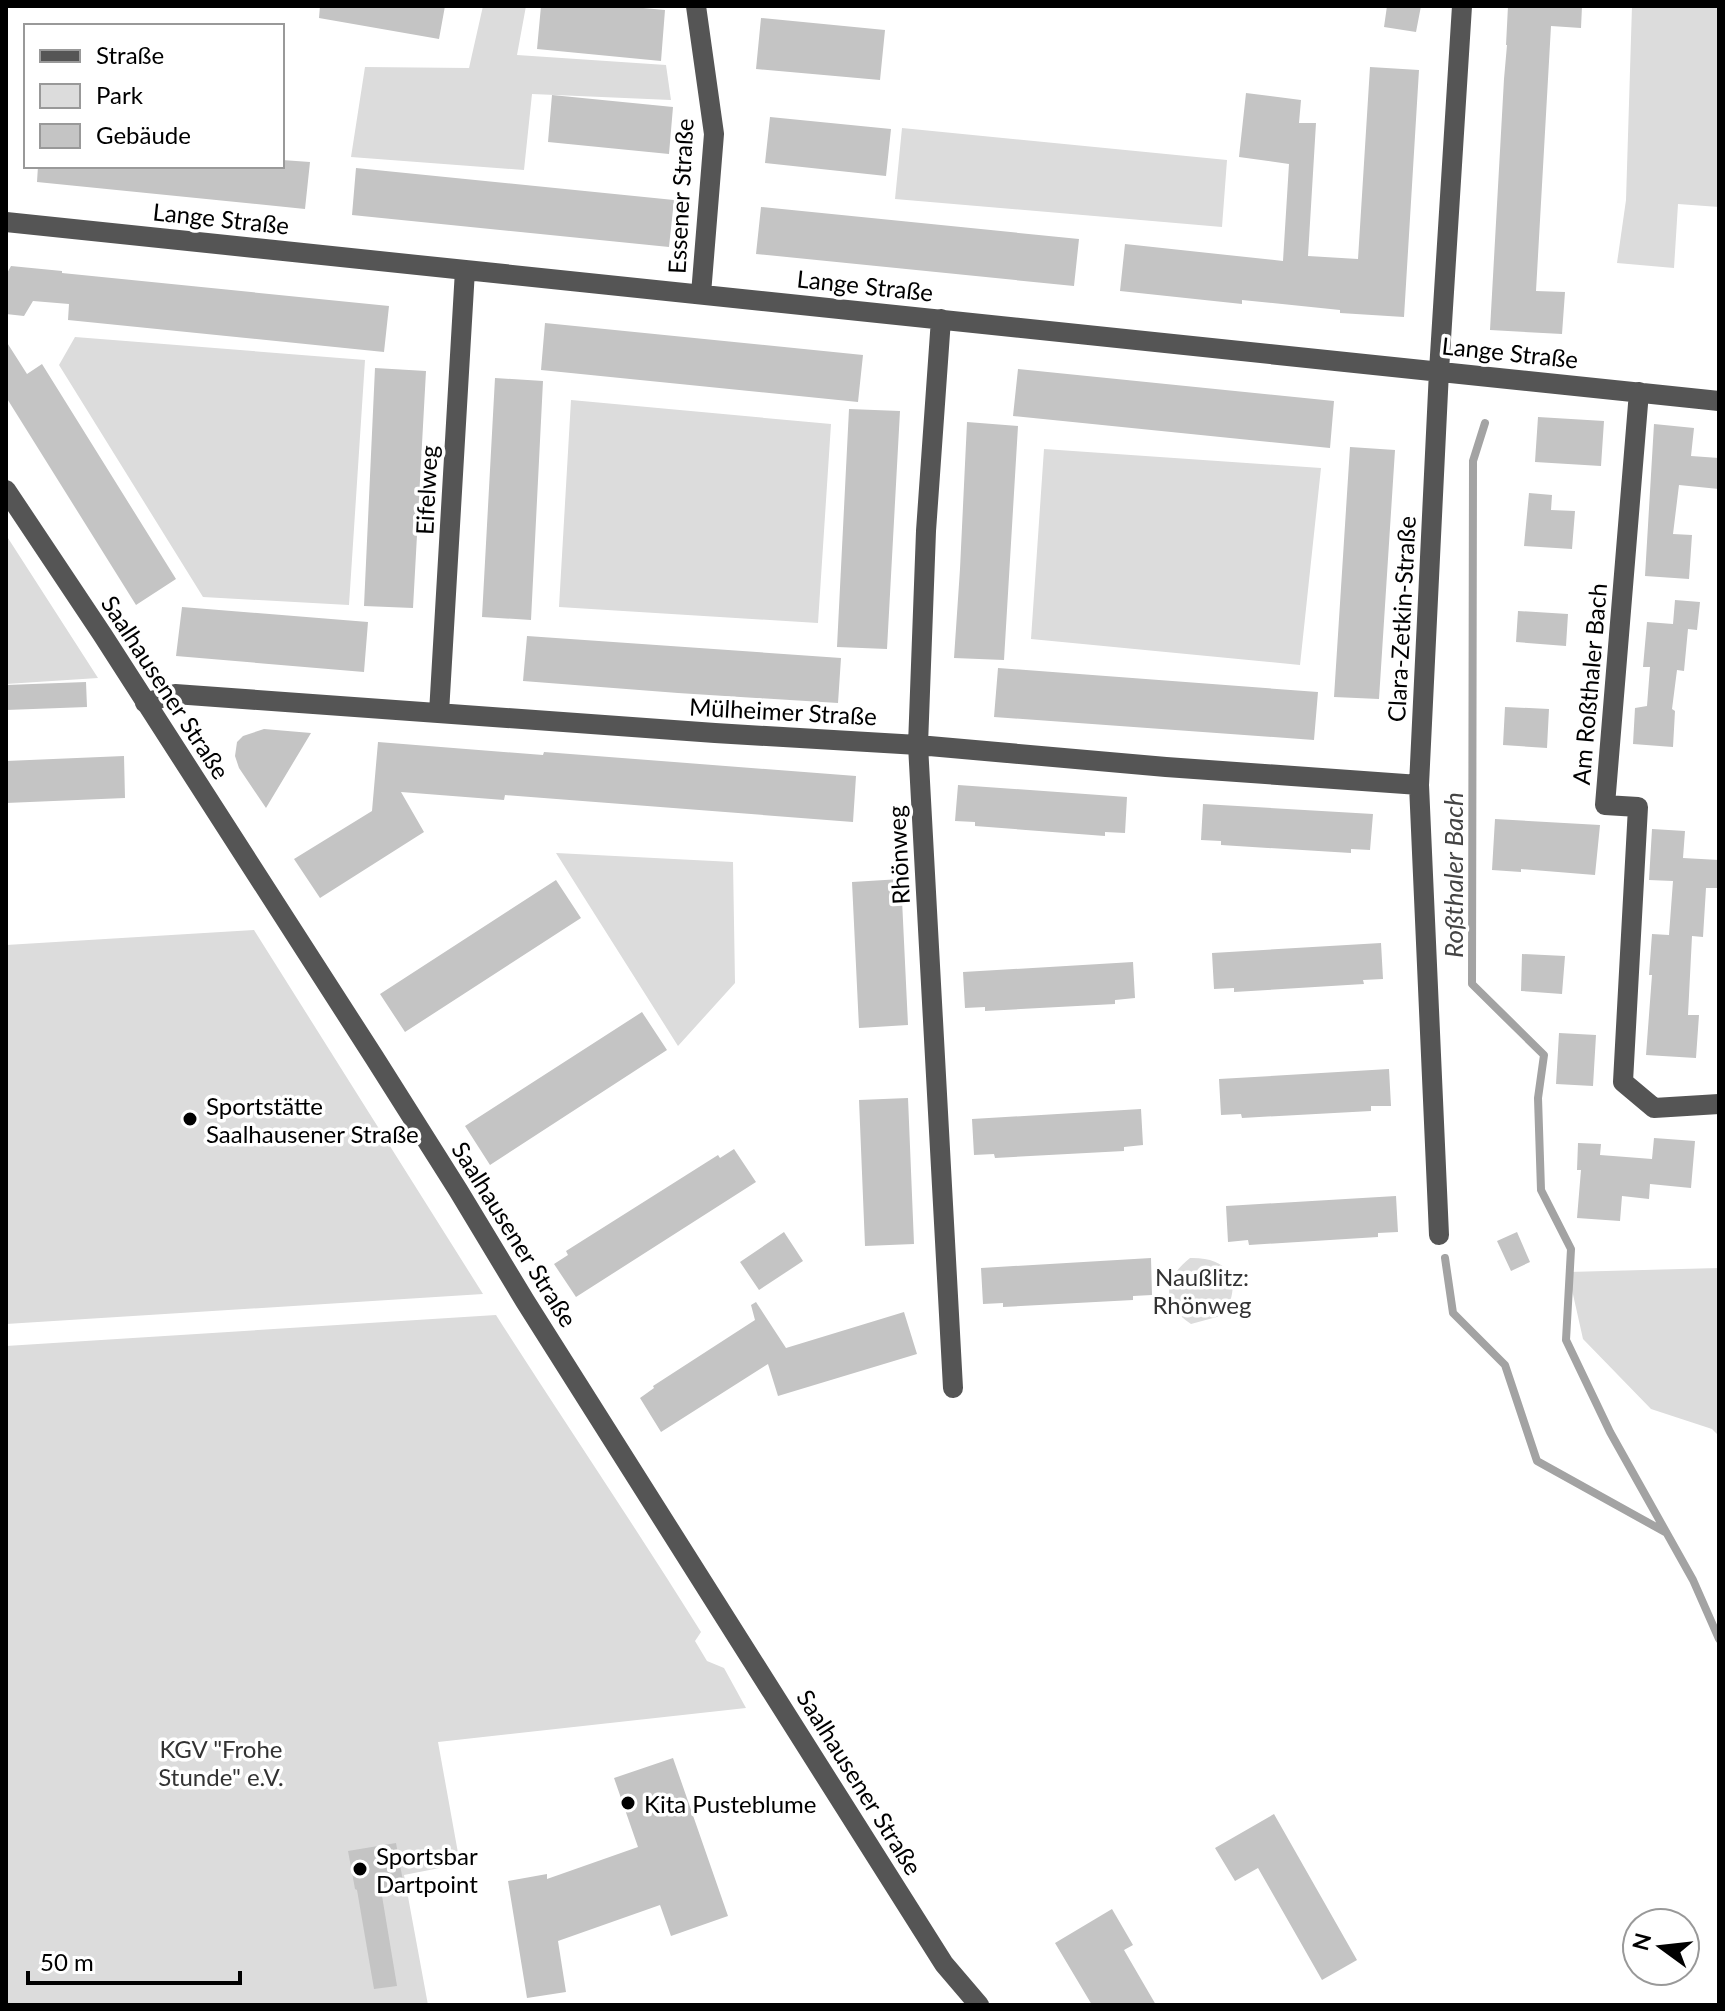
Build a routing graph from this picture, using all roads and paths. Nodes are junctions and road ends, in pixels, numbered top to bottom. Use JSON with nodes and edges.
{"nodes":[{"id":1,"x":696,"y":6,"type":"edge"},
{"id":2,"x":1462,"y":6,"type":"edge"},
{"id":3,"x":6,"y":222,"type":"edge"},
{"id":4,"x":465,"y":270,"type":"junction"},
{"id":5,"x":701,"y":294,"type":"junction"},
{"id":6,"x":941,"y":319,"type":"junction"},
{"id":7,"x":1439,"y":371,"type":"junction"},
{"id":8,"x":1639,"y":392,"type":"junction"},
{"id":9,"x":1719,"y":401,"type":"edge"},
{"id":10,"x":6,"y":490,"type":"edge"},
{"id":11,"x":145,"y":703,"type":"junction"},
{"id":12,"x":439,"y":713,"type":"junction"},
{"id":13,"x":918,"y":745,"type":"junction"},
{"id":14,"x":1419,"y":785,"type":"junction"},
{"id":15,"x":1719,"y":1104,"type":"edge"},
{"id":16,"x":1439,"y":1235,"type":"dead end"},
{"id":17,"x":953,"y":1388,"type":"dead end"},
{"id":18,"x":979,"y":2005,"type":"edge"}],
"edges":[{"from":1,"to":5,"type":"street","name":"Essener Straße"},
{"from":2,"to":7,"type":"street","name":"Clara-Zetkin-Straße"},
{"from":3,"to":4,"type":"street","name":"Lange Straße"},
{"from":4,"to":5,"type":"street","name":"Lange Straße"},
{"from":4,"to":12,"type":"street","name":"Eifelweg"},
{"from":5,"to":6,"type":"street","name":"Lange Straße"},
{"from":6,"to":7,"type":"street","name":"Lange Straße"},
{"from":6,"to":13,"type":"street","name":"Rhönweg"},
{"from":7,"to":8,"type":"street","name":"Lange Straße"},
{"from":7,"to":14,"type":"street","name":"Clara-Zetkin-Straße"},
{"from":8,"to":9,"type":"street","name":"Lange Straße"},
{"from":8,"to":15,"type":"street","name":"Am Roßthaler Bach"},
{"from":10,"to":11,"type":"street","name":"Saalhausener Straße"},
{"from":11,"to":12,"type":"street","name":"Mülheimer Straße"},
{"from":11,"to":18,"type":"street","name":"Saalhausener Straße"},
{"from":12,"to":13,"type":"street","name":"Mülheimer Straße"},
{"from":13,"to":14,"type":"street","name":"Mülheimer Straße"},
{"from":13,"to":17,"type":"street","name":"Rhönweg"},
{"from":14,"to":16,"type":"street","name":"Clara-Zetkin-Straße"}]}
